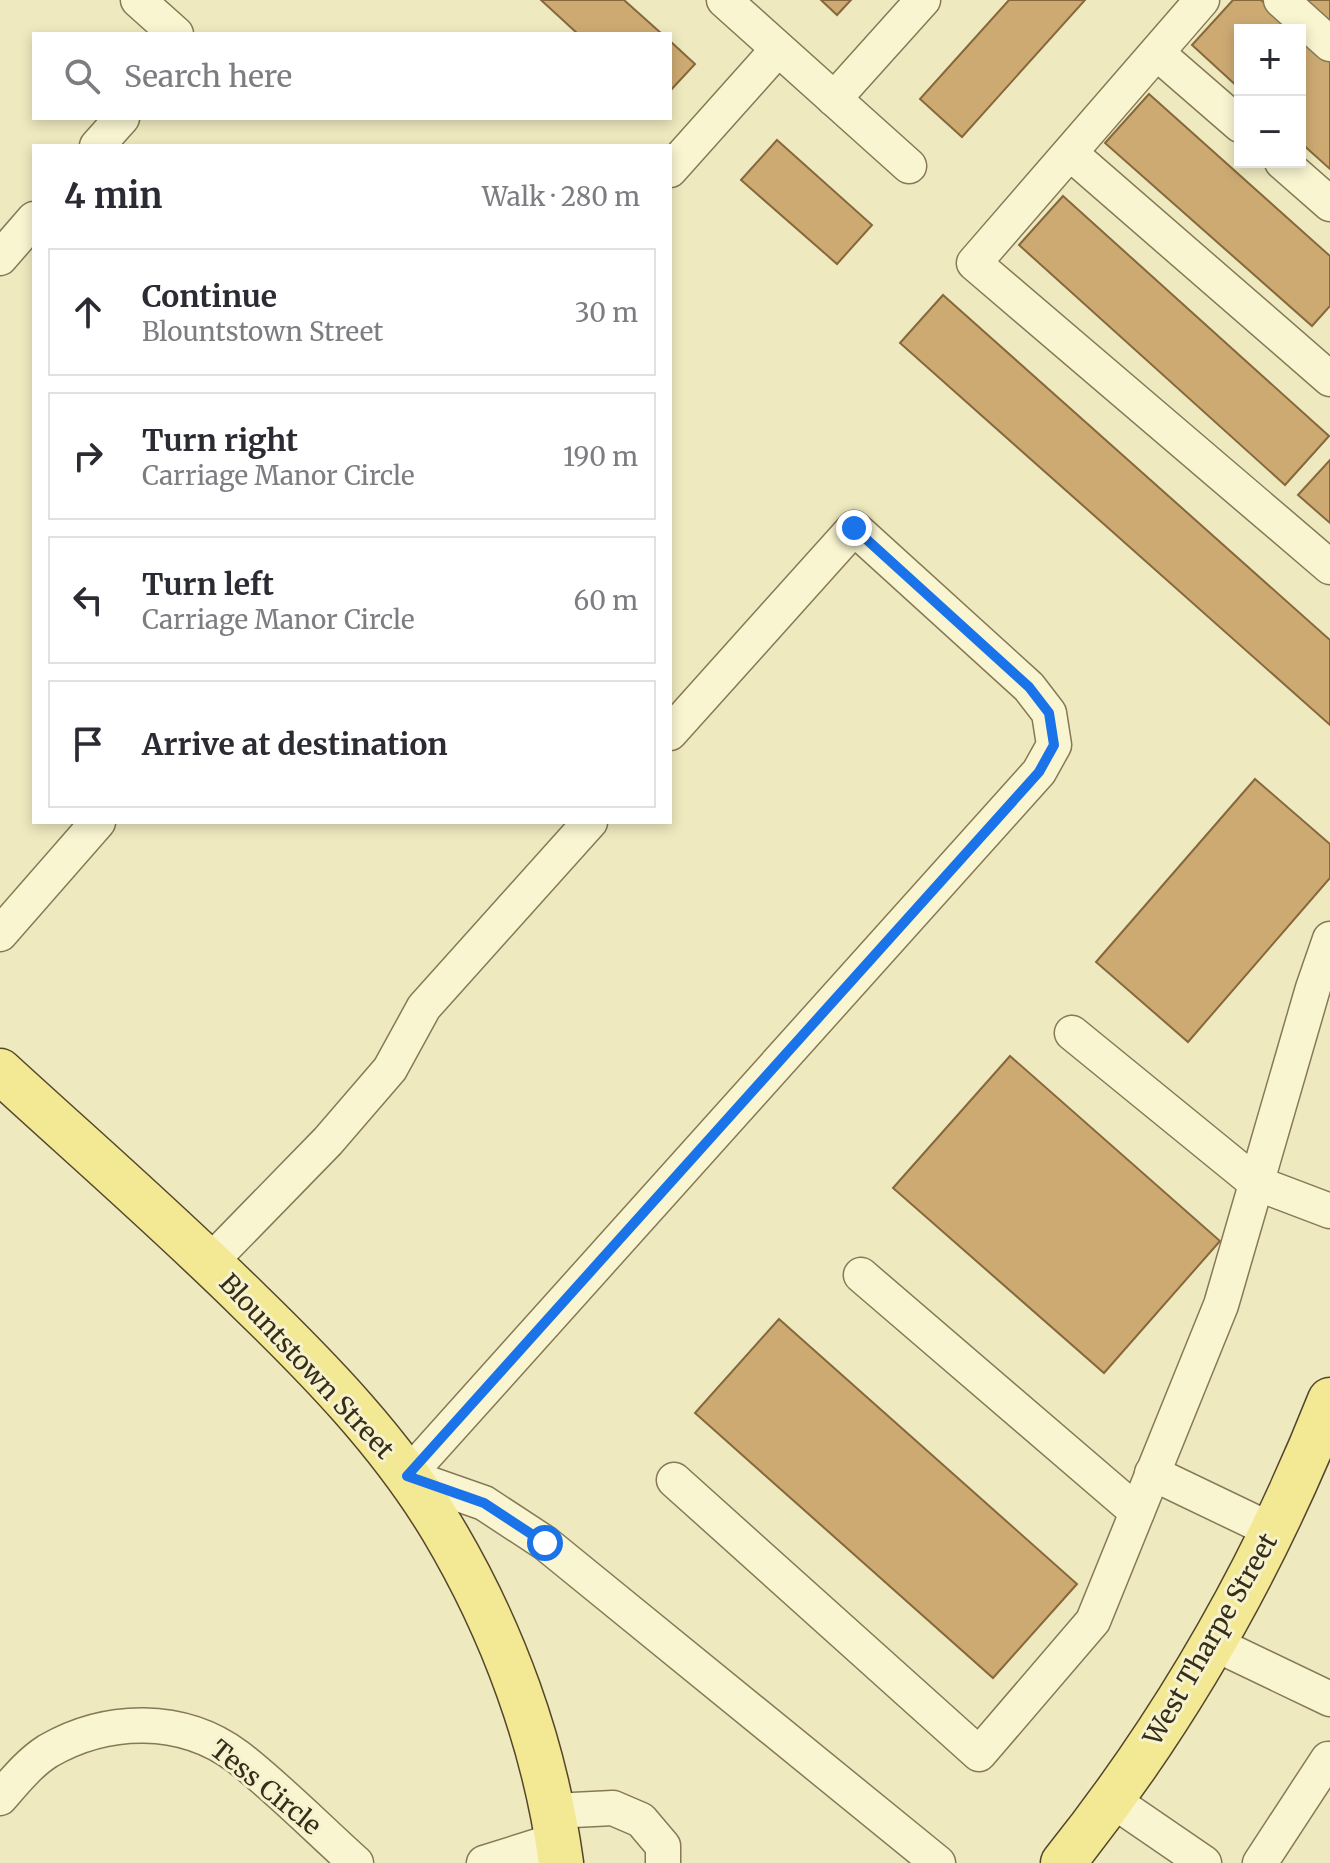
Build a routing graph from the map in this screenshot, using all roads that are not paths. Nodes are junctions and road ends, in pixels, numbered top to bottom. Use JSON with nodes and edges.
{"nodes":[{"id":1,"x":138,"y":0,"type":"edge"},
{"id":2,"x":724,"y":0,"type":"edge"},
{"id":3,"x":923,"y":0,"type":"edge"},
{"id":4,"x":1202,"y":0,"type":"edge"},
{"id":5,"x":1281,"y":0,"type":"edge"},
{"id":6,"x":174,"y":32,"type":"edge"},
{"id":7,"x":1330,"y":44,"type":"edge"},
{"id":8,"x":778,"y":49,"type":"junction"},
{"id":9,"x":1157,"y":53,"type":"junction"},
{"id":10,"x":834,"y":99,"type":"junction"},
{"id":11,"x":120,"y":120,"type":"edge"},
{"id":12,"x":1234,"y":120,"type":"edge"},
{"id":13,"x":99,"y":144,"type":"edge"},
{"id":14,"x":1070,"y":153,"type":"junction"},
{"id":15,"x":909,"y":166,"type":"dead end"},
{"id":16,"x":672,"y":168,"type":"edge"},
{"id":17,"x":1289,"y":168,"type":"edge"},
{"id":18,"x":1330,"y":204,"type":"edge"},
{"id":19,"x":32,"y":221,"type":"edge"},
{"id":20,"x":0,"y":258,"type":"edge"},
{"id":21,"x":1330,"y":379,"type":"edge"},
{"id":22,"x":1330,"y":567,"type":"edge"},
{"id":23,"x":672,"y":731,"type":"edge"},
{"id":24,"x":96,"y":824,"type":"edge"},
{"id":25,"x":588,"y":824,"type":"edge"},
{"id":26,"x":0,"y":934,"type":"edge"},
{"id":27,"x":1330,"y":939,"type":"edge"},
{"id":28,"x":1072,"y":1033,"type":"dead end"},
{"id":29,"x":0,"y":1071,"type":"edge"},
{"id":30,"x":1256,"y":1183,"type":"junction"},
{"id":31,"x":1330,"y":1211,"type":"edge"},
{"id":32,"x":210,"y":1262,"type":"junction"},
{"id":33,"x":861,"y":1275,"type":"dead end"},
{"id":34,"x":1329,"y":1407,"type":"edge"},
{"id":35,"x":1152,"y":1473,"type":"junction"},
{"id":36,"x":407,"y":1476,"type":"junction"},
{"id":37,"x":674,"y":1480,"type":"dead end"},
{"id":38,"x":1137,"y":1512,"type":"junction"},
{"id":39,"x":1273,"y":1531,"type":"junction"},
{"id":40,"x":1213,"y":1643,"type":"junction"},
{"id":41,"x":1328,"y":1693,"type":"edge"},
{"id":42,"x":1328,"y":1759,"type":"edge"},
{"id":43,"x":0,"y":1798,"type":"edge"},
{"id":44,"x":1112,"y":1800,"type":"junction"},
{"id":45,"x":557,"y":1838,"type":"edge"},
{"id":46,"x":356,"y":1863,"type":"edge"},
{"id":47,"x":484,"y":1863,"type":"edge"},
{"id":48,"x":663,"y":1863,"type":"edge"},
{"id":49,"x":938,"y":1863,"type":"edge"},
{"id":50,"x":1063,"y":1863,"type":"edge"},
{"id":51,"x":1204,"y":1863,"type":"edge"},
{"id":52,"x":1260,"y":1863,"type":"edge"}],
"edges":[{"from":1,"to":6,"type":"street"},
{"from":2,"to":8,"type":"street"},
{"from":3,"to":10,"type":"street"},
{"from":4,"to":9,"type":"street"},
{"from":5,"to":7,"type":"street"},
{"from":8,"to":10,"type":"street"},
{"from":8,"to":16,"type":"street"},
{"from":9,"to":12,"type":"street"},
{"from":9,"to":14,"type":"street"},
{"from":10,"to":15,"type":"street"},
{"from":11,"to":13,"type":"street"},
{"from":14,"to":21,"type":"street"},
{"from":14,"to":22,"type":"street"},
{"from":17,"to":18,"type":"street"},
{"from":19,"to":20,"type":"street"},
{"from":23,"to":36,"type":"street"},
{"from":24,"to":26,"type":"street"},
{"from":25,"to":32,"type":"street"},
{"from":27,"to":30,"type":"street"},
{"from":28,"to":30,"type":"street"},
{"from":29,"to":32,"type":"main road","name":"Blountstown Street"},
{"from":30,"to":31,"type":"street"},
{"from":30,"to":35,"type":"street"},
{"from":32,"to":36,"type":"main road","name":"Blountstown Street"},
{"from":33,"to":38,"type":"street"},
{"from":34,"to":39,"type":"main road","name":"West Tharpe Street"},
{"from":35,"to":38,"type":"street"},
{"from":35,"to":39,"type":"street"},
{"from":36,"to":45,"type":"main road"},
{"from":36,"to":49,"type":"street","name":"Blountstown Street"},
{"from":37,"to":38,"type":"street"},
{"from":39,"to":40,"type":"main road","name":"West Tharpe Street"},
{"from":40,"to":41,"type":"street"},
{"from":40,"to":44,"type":"main road","name":"West Tharpe Street"},
{"from":42,"to":52,"type":"street"},
{"from":43,"to":46,"type":"street","name":"Tess Circle"},
{"from":44,"to":50,"type":"main road","name":"West Tharpe Street"},
{"from":44,"to":51,"type":"street"},
{"from":45,"to":47,"type":"street"},
{"from":45,"to":48,"type":"street"}]}
